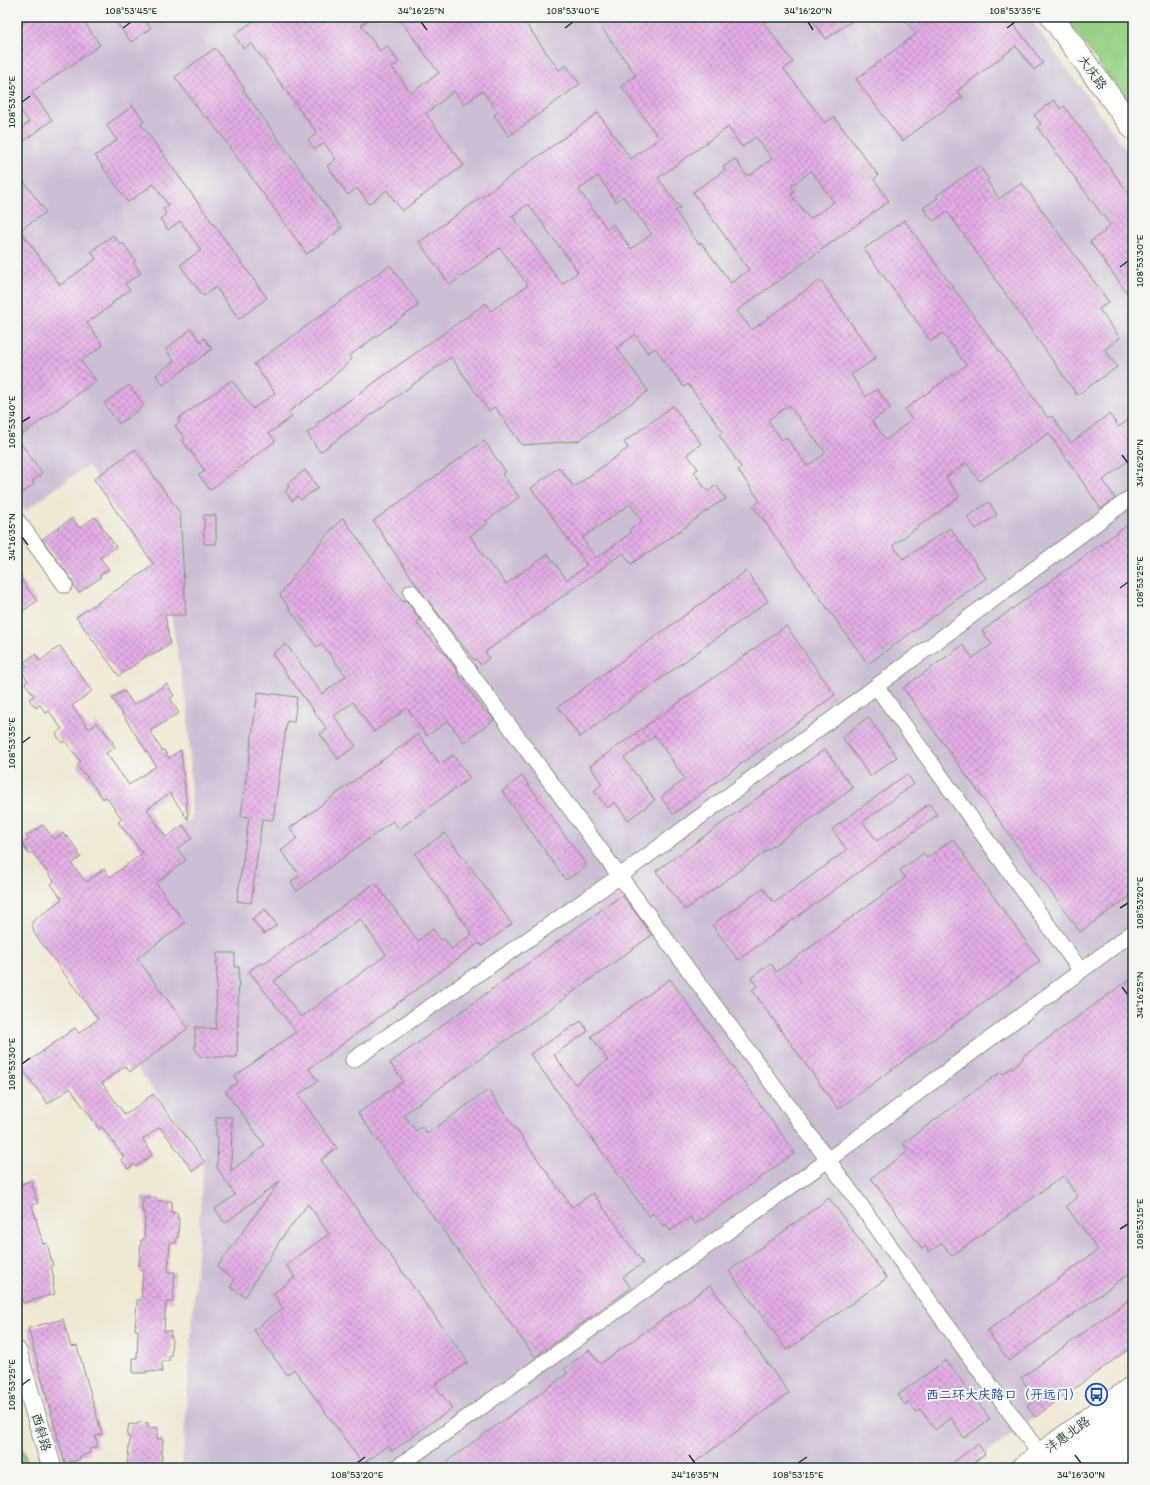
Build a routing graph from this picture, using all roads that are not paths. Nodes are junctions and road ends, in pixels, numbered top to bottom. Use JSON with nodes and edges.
{"nodes":[{"id":1,"x":1052,"y":17,"type":"edge"},
{"id":2,"x":1133,"y":128,"type":"edge"},
{"id":3,"x":1133,"y":496,"type":"edge"},
{"id":4,"x":17,"y":520,"type":"edge"},
{"id":5,"x":65,"y":585,"type":"dead end"},
{"id":6,"x":411,"y":592,"type":"dead end"},
{"id":7,"x":876,"y":686,"type":"junction"},
{"id":8,"x":620,"y":876,"type":"junction"},
{"id":9,"x":1133,"y":932,"type":"edge"},
{"id":10,"x":1081,"y":971,"type":"junction"},
{"id":11,"x":353,"y":1060,"type":"dead end"},
{"id":12,"x":828,"y":1160,"type":"junction"},
{"id":13,"x":17,"y":1351,"type":"edge"},
{"id":14,"x":1133,"y":1386,"type":"edge"},
{"id":15,"x":1133,"y":1407,"type":"edge"},
{"id":16,"x":1133,"y":1432,"type":"edge"},
{"id":17,"x":1133,"y":1449,"type":"edge"},
{"id":18,"x":1045,"y":1461,"type":"edge"},
{"id":19,"x":52,"y":1468,"type":"edge"},
{"id":20,"x":396,"y":1468,"type":"edge"},
{"id":21,"x":1021,"y":1468,"type":"edge"},
{"id":22,"x":1083,"y":1468,"type":"edge"},
{"id":23,"x":1107,"y":1468,"type":"edge"}],
"edges":[{"from":1,"to":2,"type":"main road","name":"大庆路"},
{"from":3,"to":7,"type":"street"},
{"from":4,"to":5,"type":"street"},
{"from":6,"to":8,"type":"street"},
{"from":7,"to":8,"type":"street"},
{"from":7,"to":10,"type":"street"},
{"from":8,"to":11,"type":"street"},
{"from":8,"to":12,"type":"street"},
{"from":9,"to":10,"type":"street"},
{"from":10,"to":12,"type":"street"},
{"from":12,"to":18,"type":"street"},
{"from":12,"to":20,"type":"street"},
{"from":13,"to":19,"type":"street","name":"西斜路"},
{"from":14,"to":18,"type":"main road","name":"沣惠北路"},
{"from":15,"to":18,"type":"main road"},
{"from":16,"to":22,"type":"main road"},
{"from":17,"to":23,"type":"main road"},
{"from":18,"to":21,"type":"main road","name":"沣惠北路"}]}
